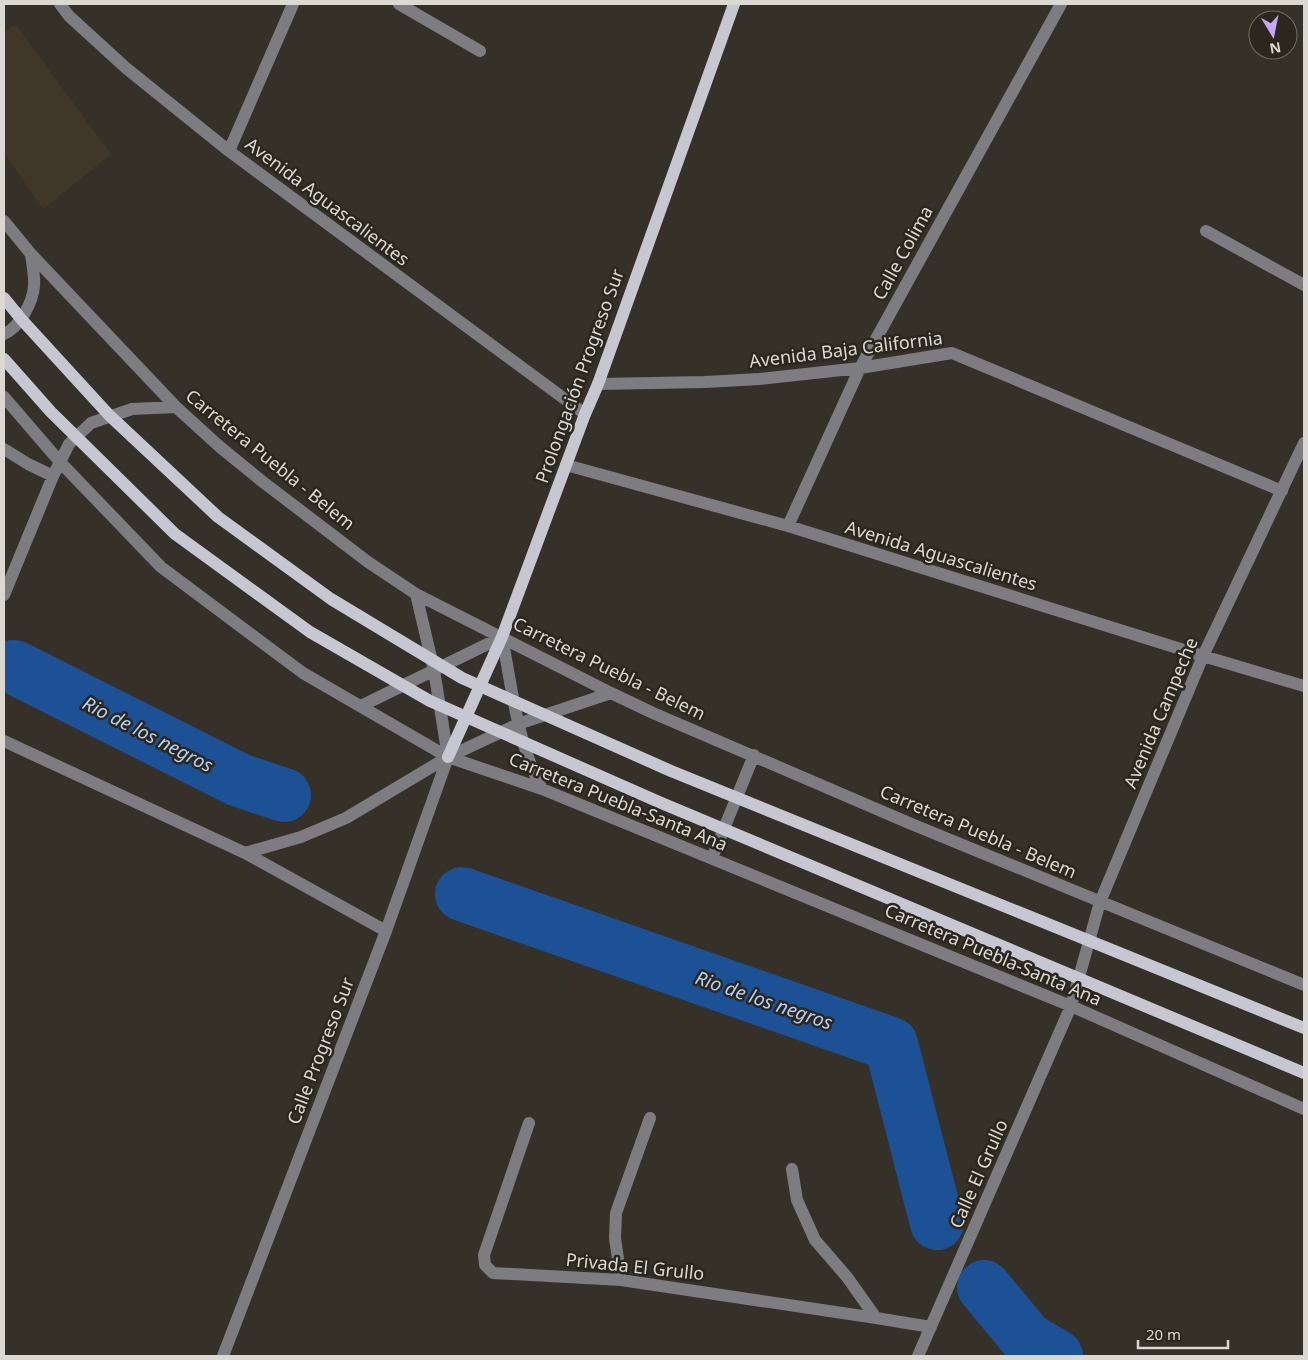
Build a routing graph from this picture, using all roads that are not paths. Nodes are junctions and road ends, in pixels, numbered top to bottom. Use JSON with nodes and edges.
{"nodes":[{"id":1,"x":60,"y":4,"type":"edge"},
{"id":2,"x":292,"y":4,"type":"edge"},
{"id":3,"x":400,"y":4,"type":"edge"},
{"id":4,"x":734,"y":4,"type":"edge"},
{"id":5,"x":1061,"y":4,"type":"edge"},
{"id":6,"x":480,"y":50,"type":"dead end"},
{"id":7,"x":229,"y":150,"type":"junction"},
{"id":8,"x":4,"y":221,"type":"edge"},
{"id":9,"x":1206,"y":231,"type":"dead end"},
{"id":10,"x":31,"y":254,"type":"junction"},
{"id":11,"x":1304,"y":285,"type":"edge"},
{"id":12,"x":4,"y":298,"type":"edge"},
{"id":13,"x":4,"y":334,"type":"edge"},
{"id":14,"x":4,"y":359,"type":"edge"},
{"id":15,"x":860,"y":368,"type":"junction"},
{"id":16,"x":598,"y":384,"type":"junction"},
{"id":17,"x":4,"y":397,"type":"edge"},
{"id":18,"x":176,"y":407,"type":"junction"},
{"id":19,"x":585,"y":414,"type":"junction"},
{"id":20,"x":1304,"y":443,"type":"edge"},
{"id":21,"x":4,"y":449,"type":"edge"},
{"id":22,"x":60,"y":462,"type":"junction"},
{"id":23,"x":566,"y":465,"type":"junction"},
{"id":24,"x":53,"y":476,"type":"junction"},
{"id":25,"x":1282,"y":492,"type":"junction"},
{"id":26,"x":788,"y":526,"type":"junction"},
{"id":27,"x":416,"y":594,"type":"junction"},
{"id":28,"x":4,"y":595,"type":"edge"},
{"id":29,"x":502,"y":636,"type":"junction"},
{"id":30,"x":1203,"y":656,"type":"junction"},
{"id":31,"x":434,"y":670,"type":"junction"},
{"id":32,"x":1304,"y":686,"type":"edge"},
{"id":33,"x":611,"y":693,"type":"junction"},
{"id":34,"x":362,"y":706,"type":"junction"},
{"id":35,"x":518,"y":724,"type":"junction"},
{"id":36,"x":4,"y":741,"type":"edge"},
{"id":37,"x":754,"y":755,"type":"junction"},
{"id":38,"x":448,"y":757,"type":"junction"},
{"id":39,"x":542,"y":789,"type":"junction"},
{"id":40,"x":246,"y":853,"type":"junction"},
{"id":41,"x":712,"y":858,"type":"junction"},
{"id":42,"x":1100,"y":902,"type":"junction"},
{"id":43,"x":386,"y":931,"type":"junction"},
{"id":44,"x":1304,"y":985,"type":"edge"},
{"id":45,"x":1071,"y":1006,"type":"junction"},
{"id":46,"x":1304,"y":1028,"type":"edge"},
{"id":47,"x":1304,"y":1073,"type":"edge"},
{"id":48,"x":1304,"y":1109,"type":"edge"},
{"id":49,"x":650,"y":1118,"type":"dead end"},
{"id":50,"x":529,"y":1123,"type":"dead end"},
{"id":51,"x":792,"y":1169,"type":"dead end"},
{"id":52,"x":621,"y":1280,"type":"junction"},
{"id":53,"x":876,"y":1318,"type":"junction"},
{"id":54,"x":931,"y":1327,"type":"junction"},
{"id":55,"x":223,"y":1356,"type":"edge"},
{"id":56,"x":918,"y":1356,"type":"edge"}],
"edges":[{"from":1,"to":7,"type":"street","name":"Avenida Aguascalientes"},
{"from":2,"to":7,"type":"street"},
{"from":3,"to":6,"type":"street"},
{"from":4,"to":16,"type":"main road","name":"Prolongación Progreso Sur"},
{"from":5,"to":15,"type":"street","name":"Calle Colima"},
{"from":7,"to":19,"type":"street","name":"Avenida Aguascalientes"},
{"from":8,"to":10,"type":"street","name":"Carretera Puebla - Belem"},
{"from":9,"to":11,"type":"street"},
{"from":10,"to":13,"type":"street"},
{"from":10,"to":18,"type":"street","name":"Carretera Puebla - Belem"},
{"from":12,"to":46,"type":"main road","bridge":true},
{"from":14,"to":47,"type":"main road","bridge":true},
{"from":15,"to":16,"type":"street","name":"Avenida Baja California"},
{"from":15,"to":25,"type":"street","name":"Avenida Baja California"},
{"from":15,"to":26,"type":"street","name":"Calle Colima"},
{"from":16,"to":19,"type":"main road","name":"Prolongación Progreso Sur"},
{"from":17,"to":22,"type":"street","name":"Carretera Puebla-Santa Ana"},
{"from":18,"to":22,"type":"street"},
{"from":18,"to":27,"type":"street","name":"Carretera Puebla - Belem"},
{"from":19,"to":23,"type":"main road","name":"Prolongación Progreso Sur"},
{"from":20,"to":25,"type":"street","name":"Avenida Campeche"},
{"from":21,"to":24,"type":"street"},
{"from":22,"to":24,"type":"street"},
{"from":22,"to":34,"type":"street","name":"Carretera Puebla-Santa Ana"},
{"from":23,"to":26,"type":"street","name":"Avenida Aguascalientes"},
{"from":23,"to":29,"type":"main road","name":"Prolongación Progreso Sur"},
{"from":24,"to":28,"type":"street"},
{"from":25,"to":30,"type":"street","name":"Avenida Campeche"},
{"from":26,"to":30,"type":"street","name":"Avenida Aguascalientes"},
{"from":27,"to":29,"type":"street","name":"Carretera Puebla - Belem"},
{"from":27,"to":31,"type":"street"},
{"from":29,"to":31,"type":"street"},
{"from":29,"to":33,"type":"street","name":"Carretera Puebla - Belem"},
{"from":29,"to":35,"type":"street"},
{"from":29,"to":38,"type":"main road","name":"Prolongación Progreso Sur"},
{"from":30,"to":32,"type":"street","name":"Avenida Aguascalientes"},
{"from":30,"to":42,"type":"street","name":"Avenida Campeche"},
{"from":31,"to":34,"type":"street"},
{"from":31,"to":38,"type":"street"},
{"from":33,"to":35,"type":"street"},
{"from":33,"to":37,"type":"street","name":"Carretera Puebla - Belem"},
{"from":34,"to":38,"type":"street","name":"Carretera Puebla-Santa Ana"},
{"from":35,"to":38,"type":"street"},
{"from":35,"to":39,"type":"street"},
{"from":36,"to":40,"type":"street"},
{"from":37,"to":41,"type":"street"},
{"from":37,"to":42,"type":"street","name":"Carretera Puebla - Belem"},
{"from":38,"to":39,"type":"street","name":"Carretera Puebla-Santa Ana"},
{"from":38,"to":40,"type":"street"},
{"from":38,"to":43,"type":"street","name":"Calle Progreso Sur"},
{"from":39,"to":41,"type":"street","name":"Carretera Puebla-Santa Ana"},
{"from":40,"to":43,"type":"street"},
{"from":41,"to":45,"type":"street","name":"Carretera Puebla-Santa Ana"},
{"from":42,"to":44,"type":"street","name":"Carretera Puebla - Belem"},
{"from":42,"to":45,"type":"street","name":"Avenida Campeche"},
{"from":43,"to":55,"type":"street","name":"Calle Progreso Sur"},
{"from":45,"to":48,"type":"street","name":"Carretera Puebla-Santa Ana"},
{"from":45,"to":54,"type":"street","name":"Calle El Grullo"},
{"from":49,"to":52,"type":"street"},
{"from":50,"to":52,"type":"street","name":"Privada El Grullo"},
{"from":51,"to":53,"type":"street"},
{"from":52,"to":53,"type":"street","name":"Privada El Grullo"},
{"from":53,"to":54,"type":"street","name":"Privada El Grullo"},
{"from":54,"to":56,"type":"street","name":"Calle El Grullo"}]}
